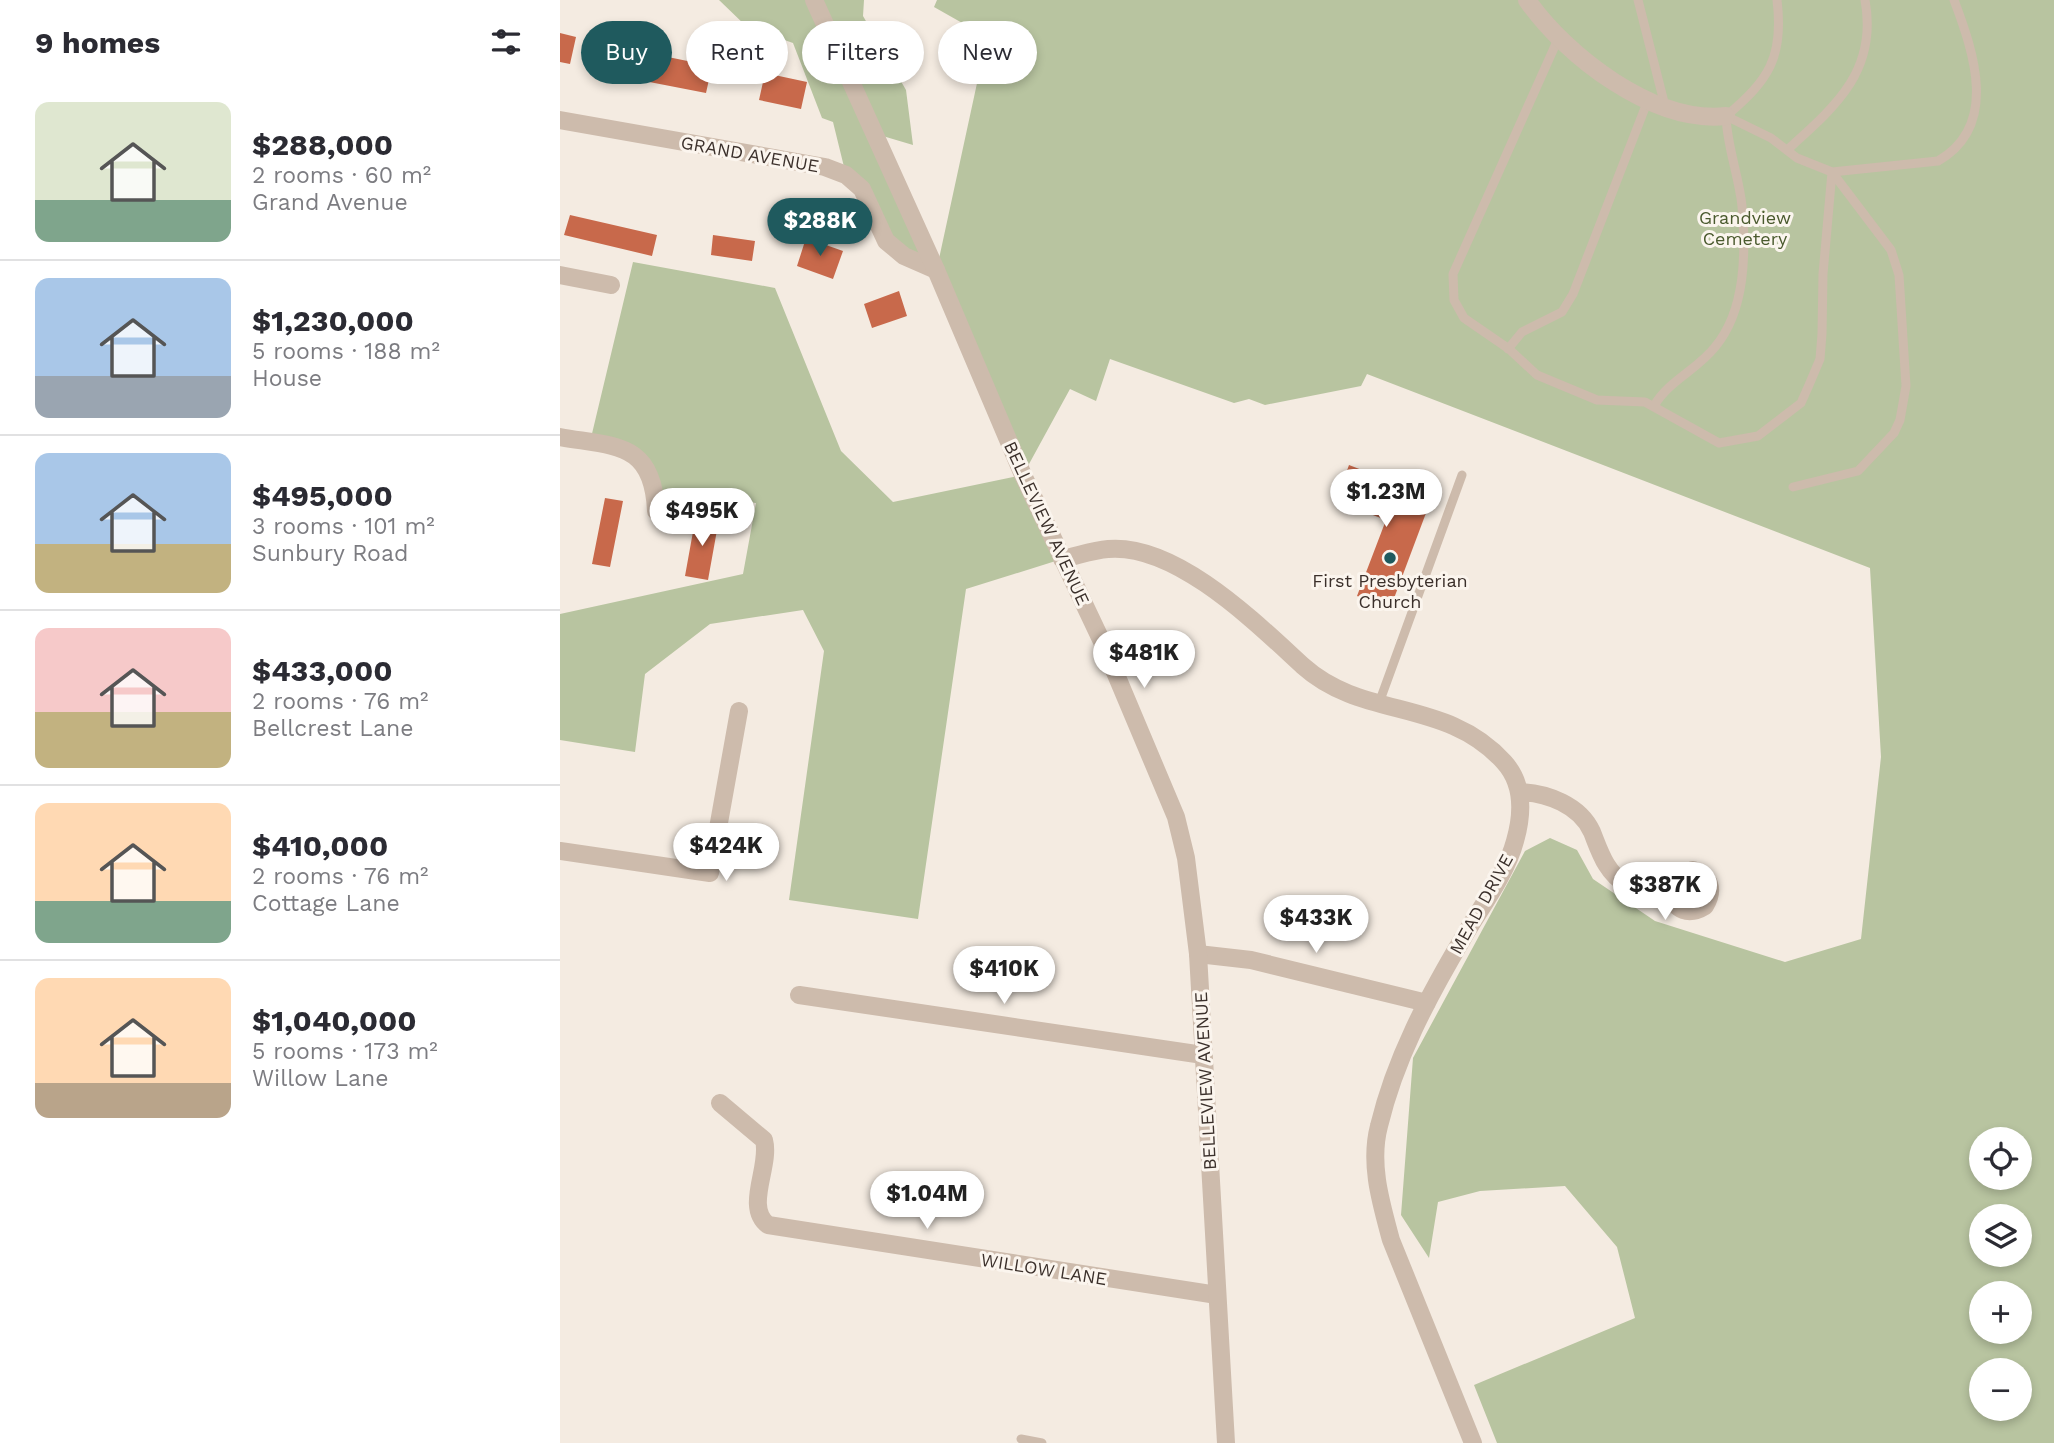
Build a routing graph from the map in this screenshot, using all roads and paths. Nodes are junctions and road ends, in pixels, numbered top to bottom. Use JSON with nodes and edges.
{"nodes":[{"id":1,"x":814,"y":0,"type":"edge"},
{"id":2,"x":1527,"y":0,"type":"edge"},
{"id":3,"x":1638,"y":0,"type":"edge"},
{"id":4,"x":1777,"y":0,"type":"edge"},
{"id":5,"x":1865,"y":0,"type":"edge"},
{"id":6,"x":1954,"y":0,"type":"edge"},
{"id":7,"x":1558,"y":38,"type":"junction"},
{"id":8,"x":1648,"y":100,"type":"junction"},
{"id":9,"x":1665,"y":106,"type":"junction"},
{"id":10,"x":1726,"y":116,"type":"junction"},
{"id":11,"x":560,"y":120,"type":"edge"},
{"id":12,"x":1787,"y":150,"type":"junction"},
{"id":13,"x":1832,"y":172,"type":"junction"},
{"id":14,"x":936,"y":270,"type":"junction"},
{"id":15,"x":560,"y":275,"type":"edge"},
{"id":16,"x":611,"y":285,"type":"dead end"},
{"id":17,"x":1508,"y":349,"type":"junction"},
{"id":18,"x":1654,"y":406,"type":"junction"},
{"id":19,"x":560,"y":437,"type":"edge"},
{"id":20,"x":1462,"y":475,"type":"dead end"},
{"id":21,"x":1793,"y":486,"type":"dead end"},
{"id":22,"x":656,"y":511,"type":"dead end"},
{"id":23,"x":1062,"y":559,"type":"junction"},
{"id":24,"x":1380,"y":703,"type":"junction"},
{"id":25,"x":739,"y":711,"type":"dead end"},
{"id":26,"x":1520,"y":792,"type":"junction"},
{"id":27,"x":561,"y":855,"type":"edge"},
{"id":28,"x":1669,"y":893,"type":"dead end"},
{"id":29,"x":1198,"y":954,"type":"junction"},
{"id":30,"x":799,"y":995,"type":"dead end"},
{"id":31,"x":1427,"y":1003,"type":"junction"},
{"id":32,"x":1203,"y":1055,"type":"junction"},
{"id":33,"x":720,"y":1103,"type":"dead end"},
{"id":34,"x":1217,"y":1295,"type":"junction"},
{"id":35,"x":1021,"y":1439,"type":"dead end"},
{"id":36,"x":1042,"y":1443,"type":"edge"},
{"id":37,"x":1226,"y":1443,"type":"edge"},
{"id":38,"x":1473,"y":1443,"type":"edge"}],
"edges":[{"from":1,"to":14,"type":"street","name":"BELLEVIEW AVENUE"},
{"from":2,"to":7,"type":"street"},
{"from":3,"to":9,"type":"lane"},
{"from":4,"to":10,"type":"lane"},
{"from":5,"to":12,"type":"lane"},
{"from":6,"to":13,"type":"lane"},
{"from":7,"to":8,"type":"street"},
{"from":7,"to":17,"type":"lane"},
{"from":8,"to":9,"type":"street"},
{"from":8,"to":17,"type":"lane"},
{"from":9,"to":10,"type":"street"},
{"from":10,"to":12,"type":"lane"},
{"from":10,"to":18,"type":"lane"},
{"from":11,"to":14,"type":"street","name":"GRAND AVENUE"},
{"from":12,"to":13,"type":"lane"},
{"from":13,"to":18,"type":"lane"},
{"from":13,"to":21,"type":"lane"},
{"from":14,"to":23,"type":"street","name":"BELLEVIEW AVENUE"},
{"from":15,"to":16,"type":"street"},
{"from":17,"to":18,"type":"lane"},
{"from":19,"to":22,"type":"street"},
{"from":20,"to":24,"type":"lane"},
{"from":23,"to":24,"type":"street"},
{"from":23,"to":29,"type":"street","name":"BELLEVIEW AVENUE"},
{"from":24,"to":26,"type":"street"},
{"from":25,"to":27,"type":"street"},
{"from":26,"to":28,"type":"street"},
{"from":26,"to":31,"type":"street","name":"MEAD DRIVE"},
{"from":29,"to":31,"type":"street"},
{"from":29,"to":32,"type":"street","name":"BELLEVIEW AVENUE"},
{"from":30,"to":32,"type":"street"},
{"from":31,"to":38,"type":"street","name":"MEAD DRIVE"},
{"from":32,"to":34,"type":"street","name":"BELLEVIEW AVENUE"},
{"from":33,"to":34,"type":"street","name":"WILLOW LANE"},
{"from":34,"to":37,"type":"street","name":"BELLEVIEW AVENUE"},
{"from":35,"to":36,"type":"lane"}]}
